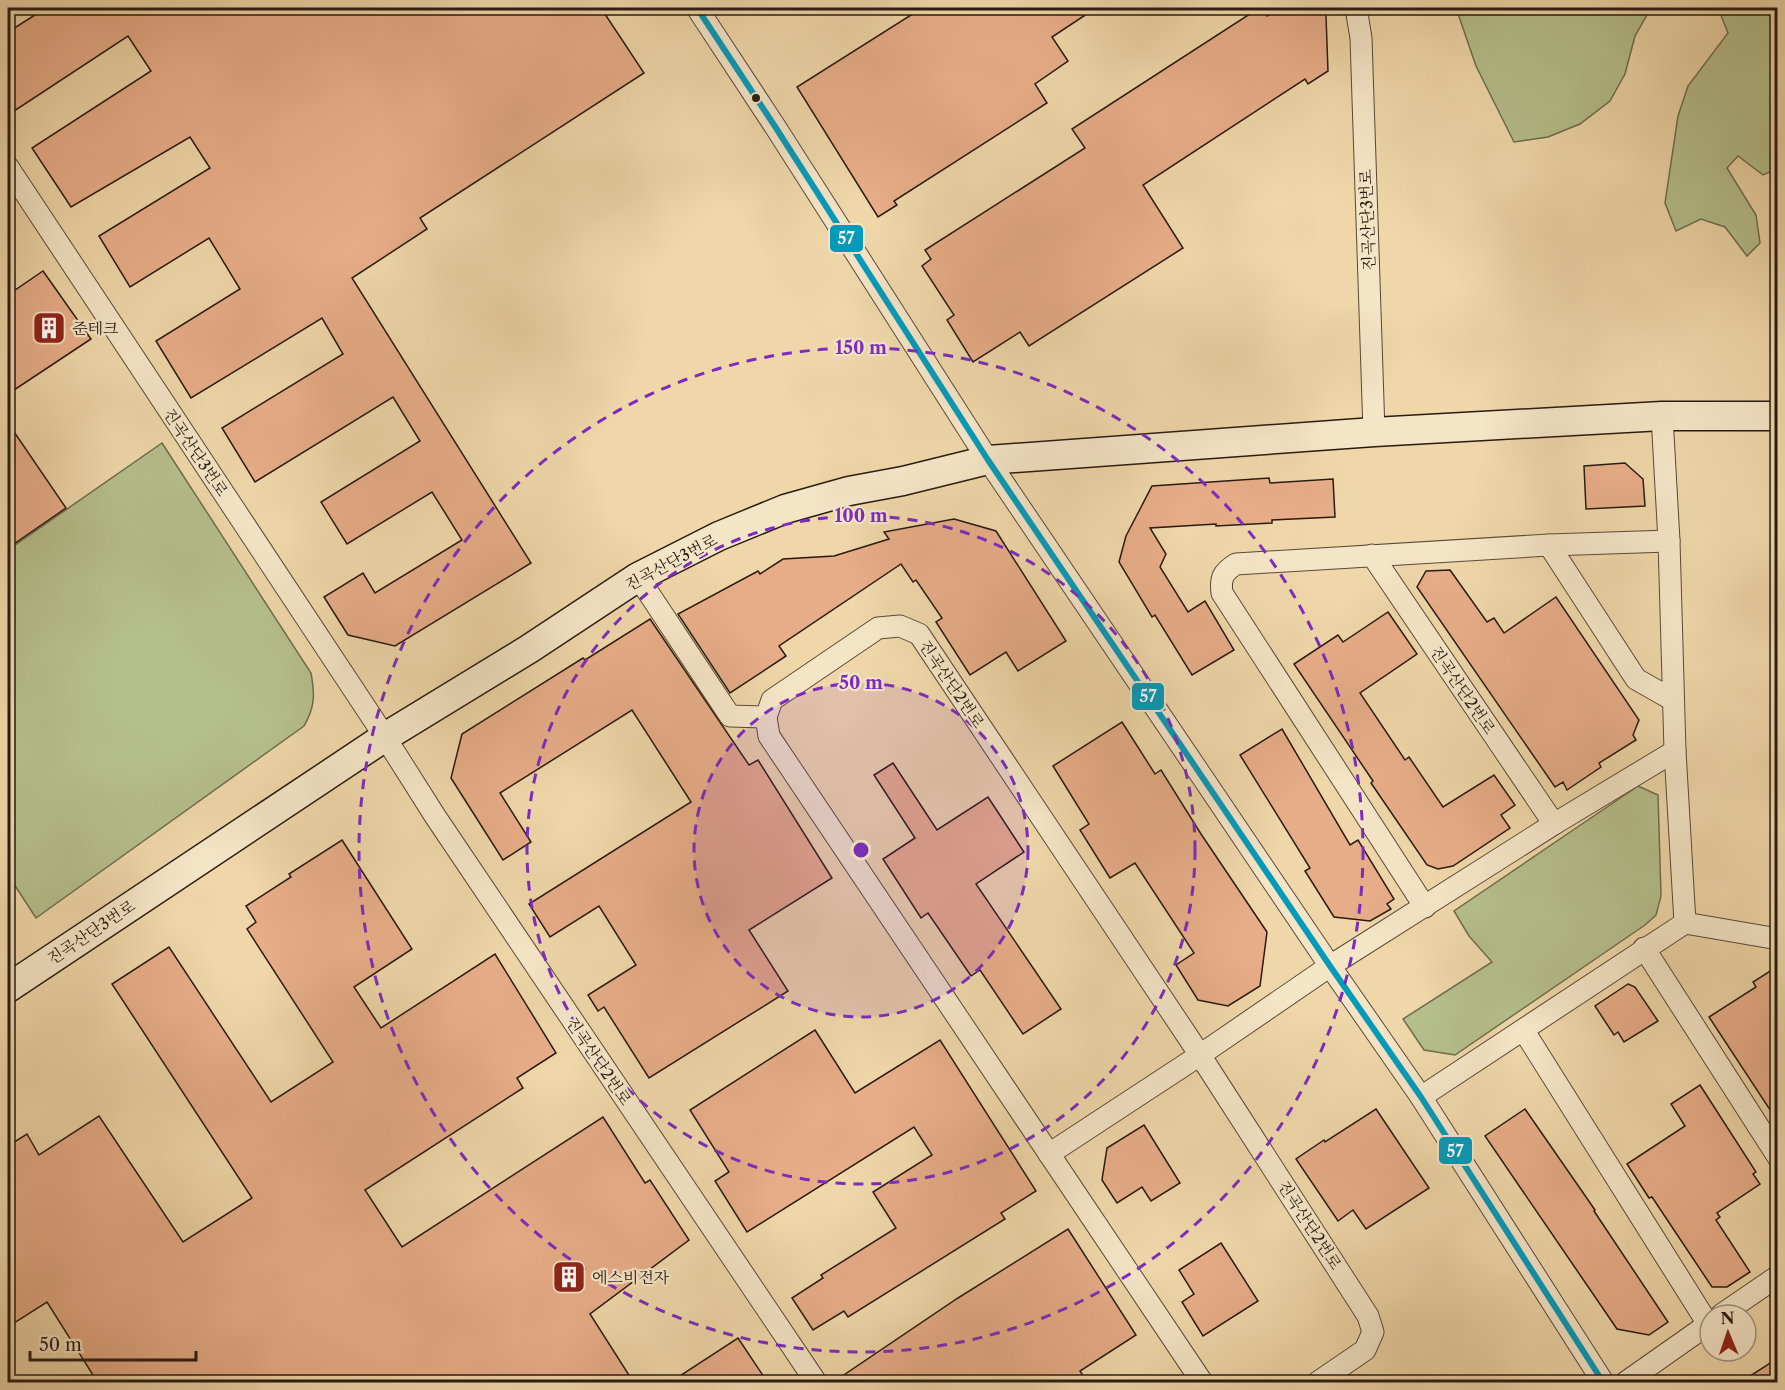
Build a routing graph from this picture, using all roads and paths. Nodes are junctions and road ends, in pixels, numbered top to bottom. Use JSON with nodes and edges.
{"nodes":[{"id":1,"x":697,"y":8,"type":"edge"},
{"id":2,"x":1356,"y":8,"type":"edge"},
{"id":3,"x":8,"y":167,"type":"edge"},
{"id":4,"x":1662,"y":416,"type":"junction"},
{"id":5,"x":1778,"y":416,"type":"edge"},
{"id":6,"x":1374,"y":432,"type":"junction"},
{"id":7,"x":988,"y":460,"type":"junction"},
{"id":8,"x":1670,"y":541,"type":"junction"},
{"id":9,"x":1549,"y":545,"type":"junction"},
{"id":10,"x":1372,"y":555,"type":"junction"},
{"id":11,"x":638,"y":577,"type":"junction"},
{"id":12,"x":1673,"y":700,"type":"junction"},
{"id":13,"x":766,"y":717,"type":"junction"},
{"id":14,"x":385,"y":737,"type":"junction"},
{"id":15,"x":1675,"y":751,"type":"junction"},
{"id":16,"x":1554,"y":824,"type":"junction"},
{"id":17,"x":1425,"y":908,"type":"junction"},
{"id":18,"x":1685,"y":923,"type":"junction"},
{"id":19,"x":1778,"y":939,"type":"edge"},
{"id":20,"x":1644,"y":948,"type":"junction"},
{"id":21,"x":1330,"y":966,"type":"junction"},
{"id":22,"x":8,"y":988,"type":"edge"},
{"id":23,"x":1524,"y":1031,"type":"junction"},
{"id":24,"x":1200,"y":1055,"type":"junction"},
{"id":25,"x":1421,"y":1097,"type":"junction"},
{"id":26,"x":1049,"y":1154,"type":"junction"},
{"id":27,"x":1778,"y":1157,"type":"edge"},
{"id":28,"x":1778,"y":1276,"type":"edge"},
{"id":29,"x":1702,"y":1303,"type":"edge"},
{"id":30,"x":1738,"y":1303,"type":"edge"},
{"id":31,"x":1698,"y":1331,"type":"edge"},
{"id":32,"x":816,"y":1383,"type":"edge"},
{"id":33,"x":1202,"y":1383,"type":"edge"},
{"id":34,"x":1318,"y":1383,"type":"edge"},
{"id":35,"x":1603,"y":1383,"type":"edge"},
{"id":36,"x":1626,"y":1383,"type":"edge"}],
"edges":[{"from":1,"to":7,"type":"street"},
{"from":2,"to":6,"type":"street","name":"진곡산단3번로"},
{"from":3,"to":14,"type":"street","name":"진곡산단3번로"},
{"from":4,"to":5,"type":"street","name":"진곡산단3번로"},
{"from":4,"to":6,"type":"street","name":"진곡산단3번로"},
{"from":4,"to":8,"type":"street"},
{"from":6,"to":7,"type":"street","name":"진곡산단3번로"},
{"from":7,"to":11,"type":"street","name":"진곡산단3번로"},
{"from":7,"to":21,"type":"street"},
{"from":8,"to":9,"type":"street"},
{"from":8,"to":12,"type":"street"},
{"from":9,"to":10,"type":"street"},
{"from":9,"to":12,"type":"street"},
{"from":10,"to":16,"type":"street","name":"진곡산단2번로"},
{"from":10,"to":17,"type":"street"},
{"from":11,"to":13,"type":"street"},
{"from":11,"to":14,"type":"street","name":"진곡산단3번로"},
{"from":12,"to":15,"type":"street"},
{"from":13,"to":24,"type":"street","name":"진곡산단2번로"},
{"from":13,"to":26,"type":"street"},
{"from":14,"to":22,"type":"street","name":"진곡산단3번로"},
{"from":14,"to":32,"type":"street","name":"진곡산단2번로"},
{"from":15,"to":16,"type":"street"},
{"from":15,"to":18,"type":"street"},
{"from":16,"to":17,"type":"street"},
{"from":17,"to":21,"type":"street"},
{"from":18,"to":19,"type":"street"},
{"from":18,"to":20,"type":"street"},
{"from":20,"to":23,"type":"street"},
{"from":20,"to":27,"type":"street"},
{"from":21,"to":24,"type":"street"},
{"from":21,"to":25,"type":"street"},
{"from":23,"to":25,"type":"street"},
{"from":23,"to":29,"type":"street"},
{"from":24,"to":26,"type":"street"},
{"from":24,"to":34,"type":"street","name":"진곡산단2번로"},
{"from":25,"to":35,"type":"street"},
{"from":26,"to":33,"type":"street"},
{"from":28,"to":30,"type":"street"},
{"from":31,"to":36,"type":"street"}]}
